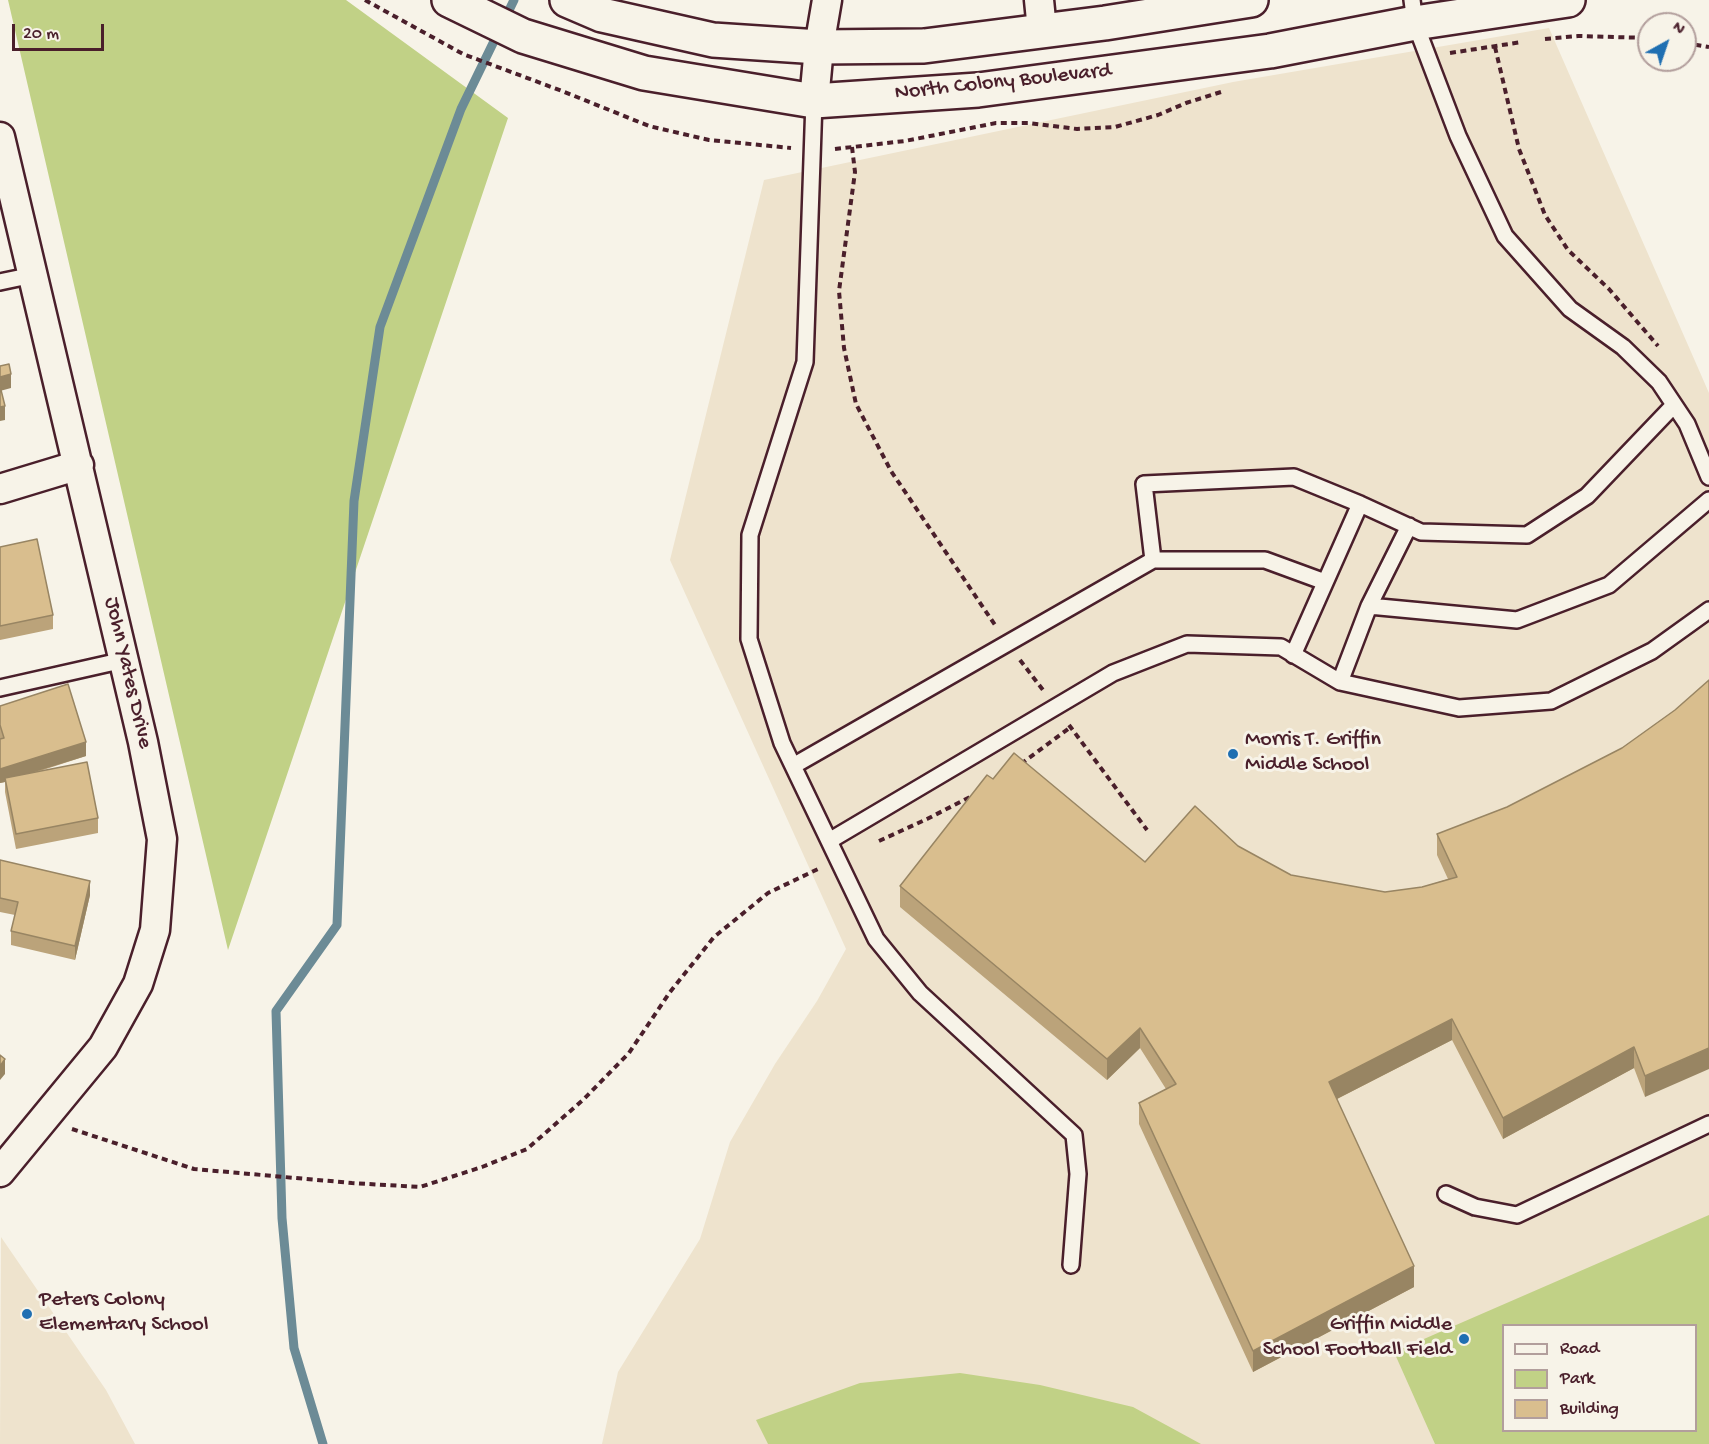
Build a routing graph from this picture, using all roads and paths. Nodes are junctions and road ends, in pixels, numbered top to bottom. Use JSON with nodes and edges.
{"nodes":[{"id":1,"x":449,"y":0,"type":"edge"},
{"id":2,"x":567,"y":0,"type":"edge"},
{"id":3,"x":827,"y":0,"type":"edge"},
{"id":4,"x":1251,"y":0,"type":"edge"},
{"id":5,"x":1568,"y":0,"type":"edge"},
{"id":6,"x":1413,"y":12,"type":"edge"},
{"id":7,"x":1041,"y":15,"type":"edge"},
{"id":8,"x":819,"y":47,"type":"junction"},
{"id":9,"x":1495,"y":47,"type":"dead end"},
{"id":10,"x":814,"y":101,"type":"junction"},
{"id":11,"x":0,"y":137,"type":"edge"},
{"id":12,"x":852,"y":147,"type":"dead end"},
{"id":13,"x":33,"y":275,"type":"junction"},
{"id":14,"x":0,"y":282,"type":"edge"},
{"id":15,"x":1662,"y":350,"type":"dead end"},
{"id":16,"x":1674,"y":405,"type":"junction"},
{"id":17,"x":79,"y":465,"type":"junction"},
{"id":18,"x":1709,"y":477,"type":"edge"},
{"id":19,"x":0,"y":489,"type":"edge"},
{"id":20,"x":1709,"y":500,"type":"edge"},
{"id":21,"x":1360,"y":504,"type":"junction"},
{"id":22,"x":1408,"y":526,"type":"junction"},
{"id":23,"x":1153,"y":560,"type":"junction"},
{"id":24,"x":1325,"y":582,"type":"junction"},
{"id":25,"x":1368,"y":606,"type":"junction"},
{"id":26,"x":1709,"y":610,"type":"edge"},
{"id":27,"x":1007,"y":643,"type":"junction"},
{"id":28,"x":1293,"y":655,"type":"junction"},
{"id":29,"x":123,"y":660,"type":"junction"},
{"id":30,"x":1340,"y":682,"type":"junction"},
{"id":31,"x":0,"y":688,"type":"edge"},
{"id":32,"x":1056,"y":707,"type":"junction"},
{"id":33,"x":1071,"y":727,"type":"junction"},
{"id":34,"x":1019,"y":765,"type":"edge"},
{"id":35,"x":793,"y":766,"type":"junction"},
{"id":36,"x":975,"y":794,"type":"edge"},
{"id":37,"x":1148,"y":830,"type":"dead end"},
{"id":38,"x":828,"y":841,"type":"junction"},
{"id":39,"x":837,"y":859,"type":"junction"},
{"id":40,"x":43,"y":1120,"type":"junction"},
{"id":41,"x":1709,"y":1124,"type":"edge"},
{"id":42,"x":0,"y":1172,"type":"edge"},
{"id":43,"x":1446,"y":1194,"type":"dead end"},
{"id":44,"x":1071,"y":1265,"type":"dead end"}],
"edges":[{"from":1,"to":10,"type":"main road","name":"North Colony Boulevard"},
{"from":2,"to":8,"type":"main road","name":"North Colony Boulevard"},
{"from":3,"to":8,"type":"street"},
{"from":4,"to":7,"type":"main road","name":"North Colony Boulevard"},
{"from":5,"to":6,"type":"main road","name":"North Colony Boulevard"},
{"from":6,"to":10,"type":"main road","name":"North Colony Boulevard"},
{"from":6,"to":16,"type":"lane"},
{"from":7,"to":8,"type":"main road","name":"North Colony Boulevard"},
{"from":8,"to":10,"type":"street"},
{"from":9,"to":15,"type":"path"},
{"from":10,"to":35,"type":"lane"},
{"from":11,"to":13,"type":"street","name":"John Yates Drive"},
{"from":12,"to":27,"type":"path"},
{"from":13,"to":14,"type":"lane"},
{"from":13,"to":17,"type":"street","name":"John Yates Drive"},
{"from":16,"to":18,"type":"lane"},
{"from":16,"to":22,"type":"lane"},
{"from":17,"to":19,"type":"street"},
{"from":17,"to":29,"type":"street","name":"John Yates Drive"},
{"from":20,"to":25,"type":"lane"},
{"from":21,"to":22,"type":"lane"},
{"from":21,"to":23,"type":"lane"},
{"from":21,"to":24,"type":"lane"},
{"from":22,"to":25,"type":"lane"},
{"from":23,"to":24,"type":"lane"},
{"from":23,"to":27,"type":"lane"},
{"from":24,"to":28,"type":"lane"},
{"from":25,"to":30,"type":"lane"},
{"from":26,"to":30,"type":"lane"},
{"from":27,"to":32,"type":"path"},
{"from":27,"to":35,"type":"lane"},
{"from":28,"to":30,"type":"lane"},
{"from":28,"to":32,"type":"lane"},
{"from":29,"to":31,"type":"lane"},
{"from":29,"to":40,"type":"street","name":"John Yates Drive"},
{"from":32,"to":33,"type":"path"},
{"from":32,"to":38,"type":"lane"},
{"from":33,"to":34,"type":"path"},
{"from":33,"to":37,"type":"path"},
{"from":35,"to":38,"type":"lane"},
{"from":36,"to":39,"type":"path"},
{"from":38,"to":39,"type":"lane"},
{"from":39,"to":40,"type":"path"},
{"from":39,"to":44,"type":"lane"},
{"from":40,"to":42,"type":"street","name":"John Yates Drive"},
{"from":41,"to":43,"type":"lane"}]}
